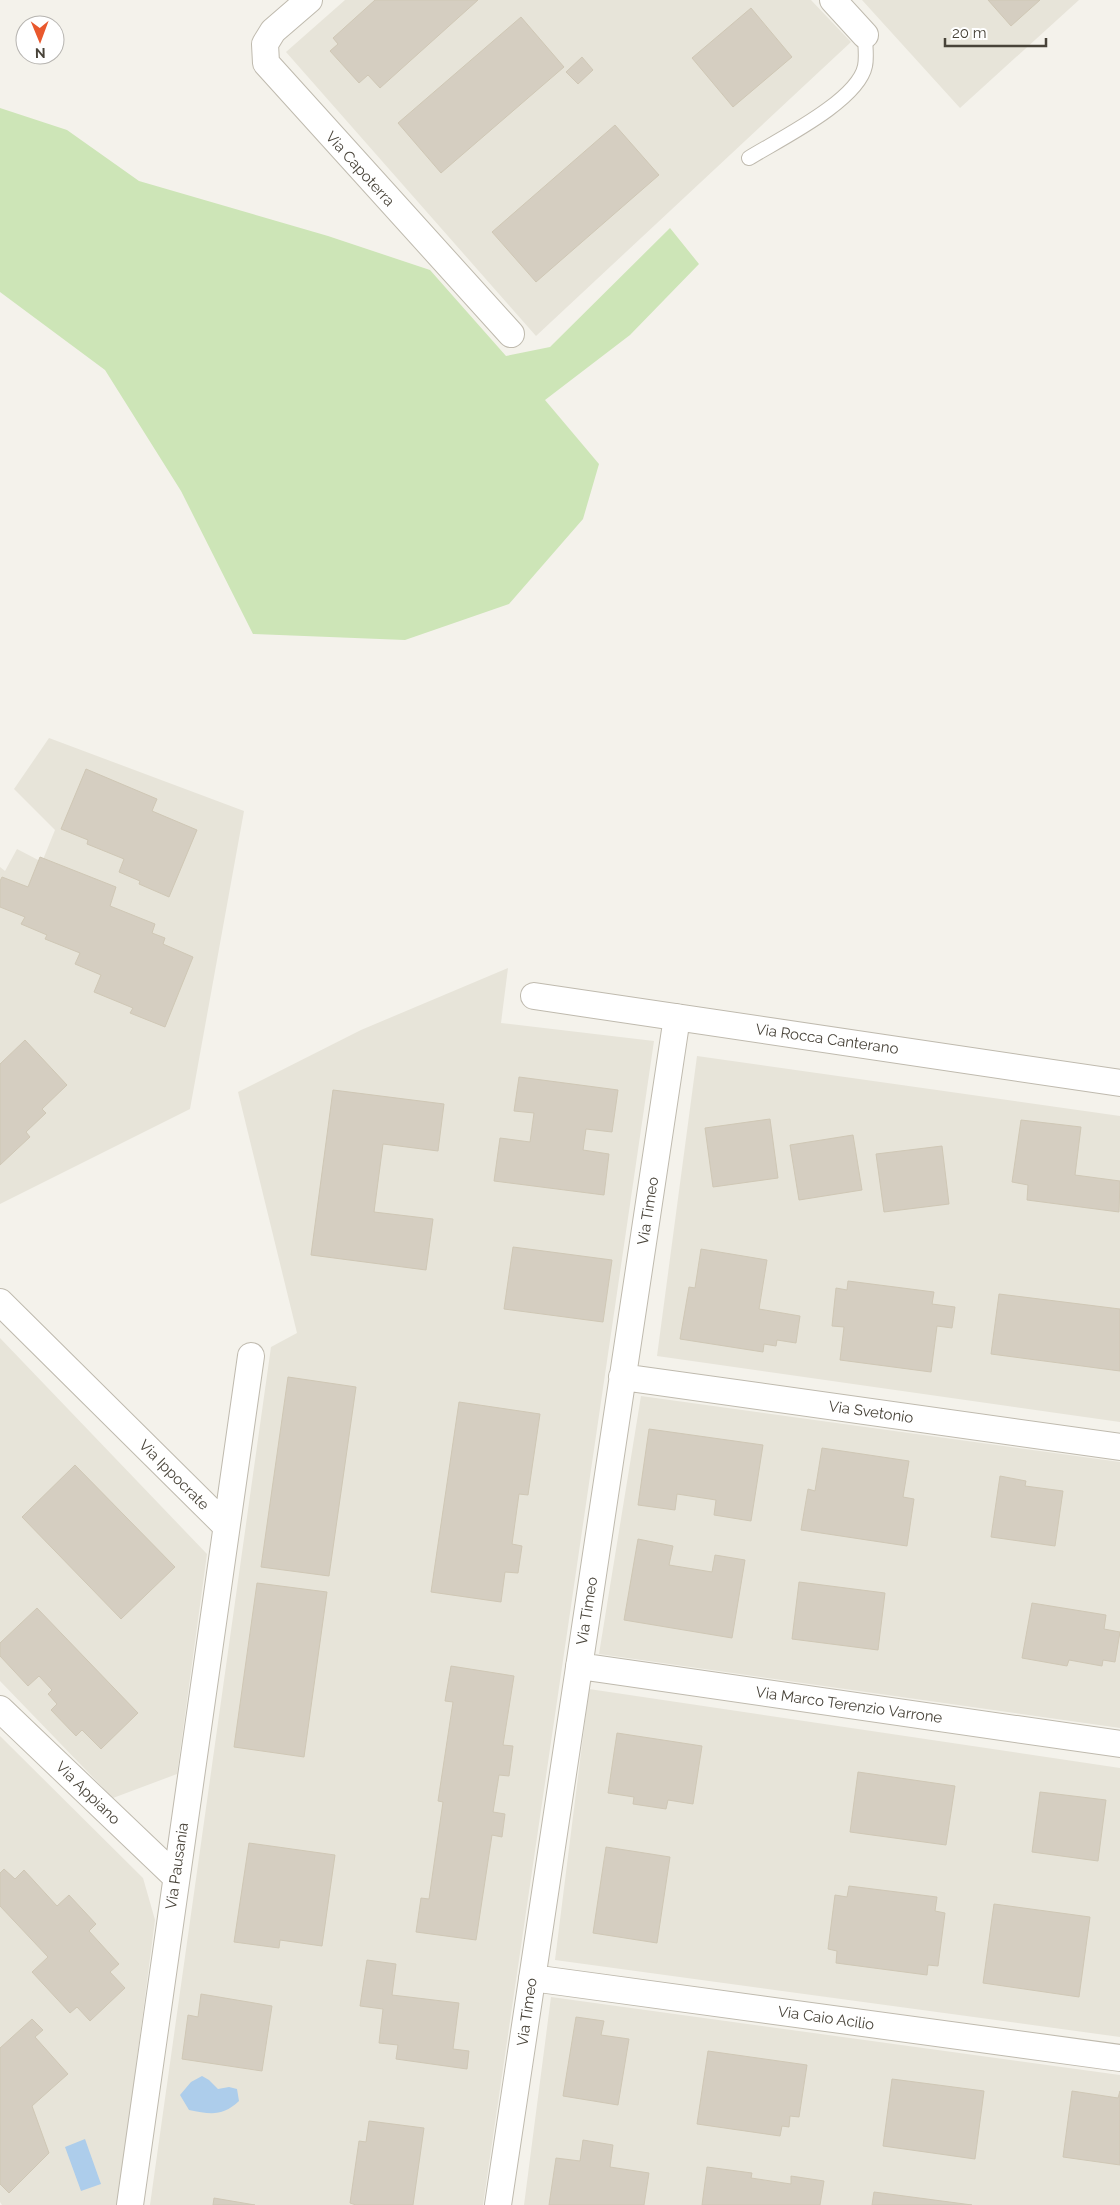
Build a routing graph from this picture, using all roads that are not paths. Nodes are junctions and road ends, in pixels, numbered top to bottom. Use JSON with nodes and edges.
{"nodes":[{"id":1,"x":309,"y":0,"type":"edge"},
{"id":2,"x":833,"y":0,"type":"edge"},
{"id":3,"x":865,"y":35,"type":"joint"},
{"id":4,"x":748,"y":158,"type":"dead end"},
{"id":5,"x":511,"y":334,"type":"dead end"},
{"id":6,"x":534,"y":996,"type":"dead end"},
{"id":7,"x":677,"y":1017,"type":"junction"},
{"id":8,"x":1120,"y":1082,"type":"edge"},
{"id":9,"x":0,"y":1302,"type":"edge"},
{"id":10,"x":251,"y":1356,"type":"dead end"},
{"id":11,"x":622,"y":1377,"type":"junction"},
{"id":12,"x":1120,"y":1447,"type":"edge"},
{"id":13,"x":226,"y":1526,"type":"junction"},
{"id":14,"x":579,"y":1666,"type":"junction"},
{"id":15,"x":0,"y":1709,"type":"edge"},
{"id":16,"x":1120,"y":1744,"type":"edge"},
{"id":17,"x":176,"y":1877,"type":"junction"},
{"id":18,"x":532,"y":1978,"type":"junction"},
{"id":19,"x":1120,"y":2058,"type":"edge"},
{"id":20,"x":130,"y":2205,"type":"edge"},
{"id":21,"x":498,"y":2205,"type":"edge"}],
"edges":[{"from":1,"to":5,"type":"street","name":"Via Capoterra"},
{"from":2,"to":3,"type":"street"},
{"from":3,"to":4,"type":"lane"},
{"from":6,"to":7,"type":"street","name":"Via Rocca Canterano"},
{"from":7,"to":8,"type":"street","name":"Via Rocca Canterano"},
{"from":7,"to":11,"type":"street","name":"Via Timeo"},
{"from":9,"to":13,"type":"street","name":"Via Ippocrate"},
{"from":10,"to":13,"type":"street","name":"Via Ippocrate"},
{"from":11,"to":12,"type":"street","name":"Via Svetonio"},
{"from":11,"to":14,"type":"street","name":"Via Timeo"},
{"from":13,"to":17,"type":"street","name":"Via Pausania"},
{"from":14,"to":16,"type":"street","name":"Via Marco Terenzio Varrone"},
{"from":14,"to":18,"type":"street","name":"Via Timeo"},
{"from":15,"to":17,"type":"street","name":"Via Appiano"},
{"from":17,"to":20,"type":"street","name":"Via Pausania"},
{"from":18,"to":19,"type":"street","name":"Via Caio Acilio"},
{"from":18,"to":21,"type":"street","name":"Via Timeo"}]}
